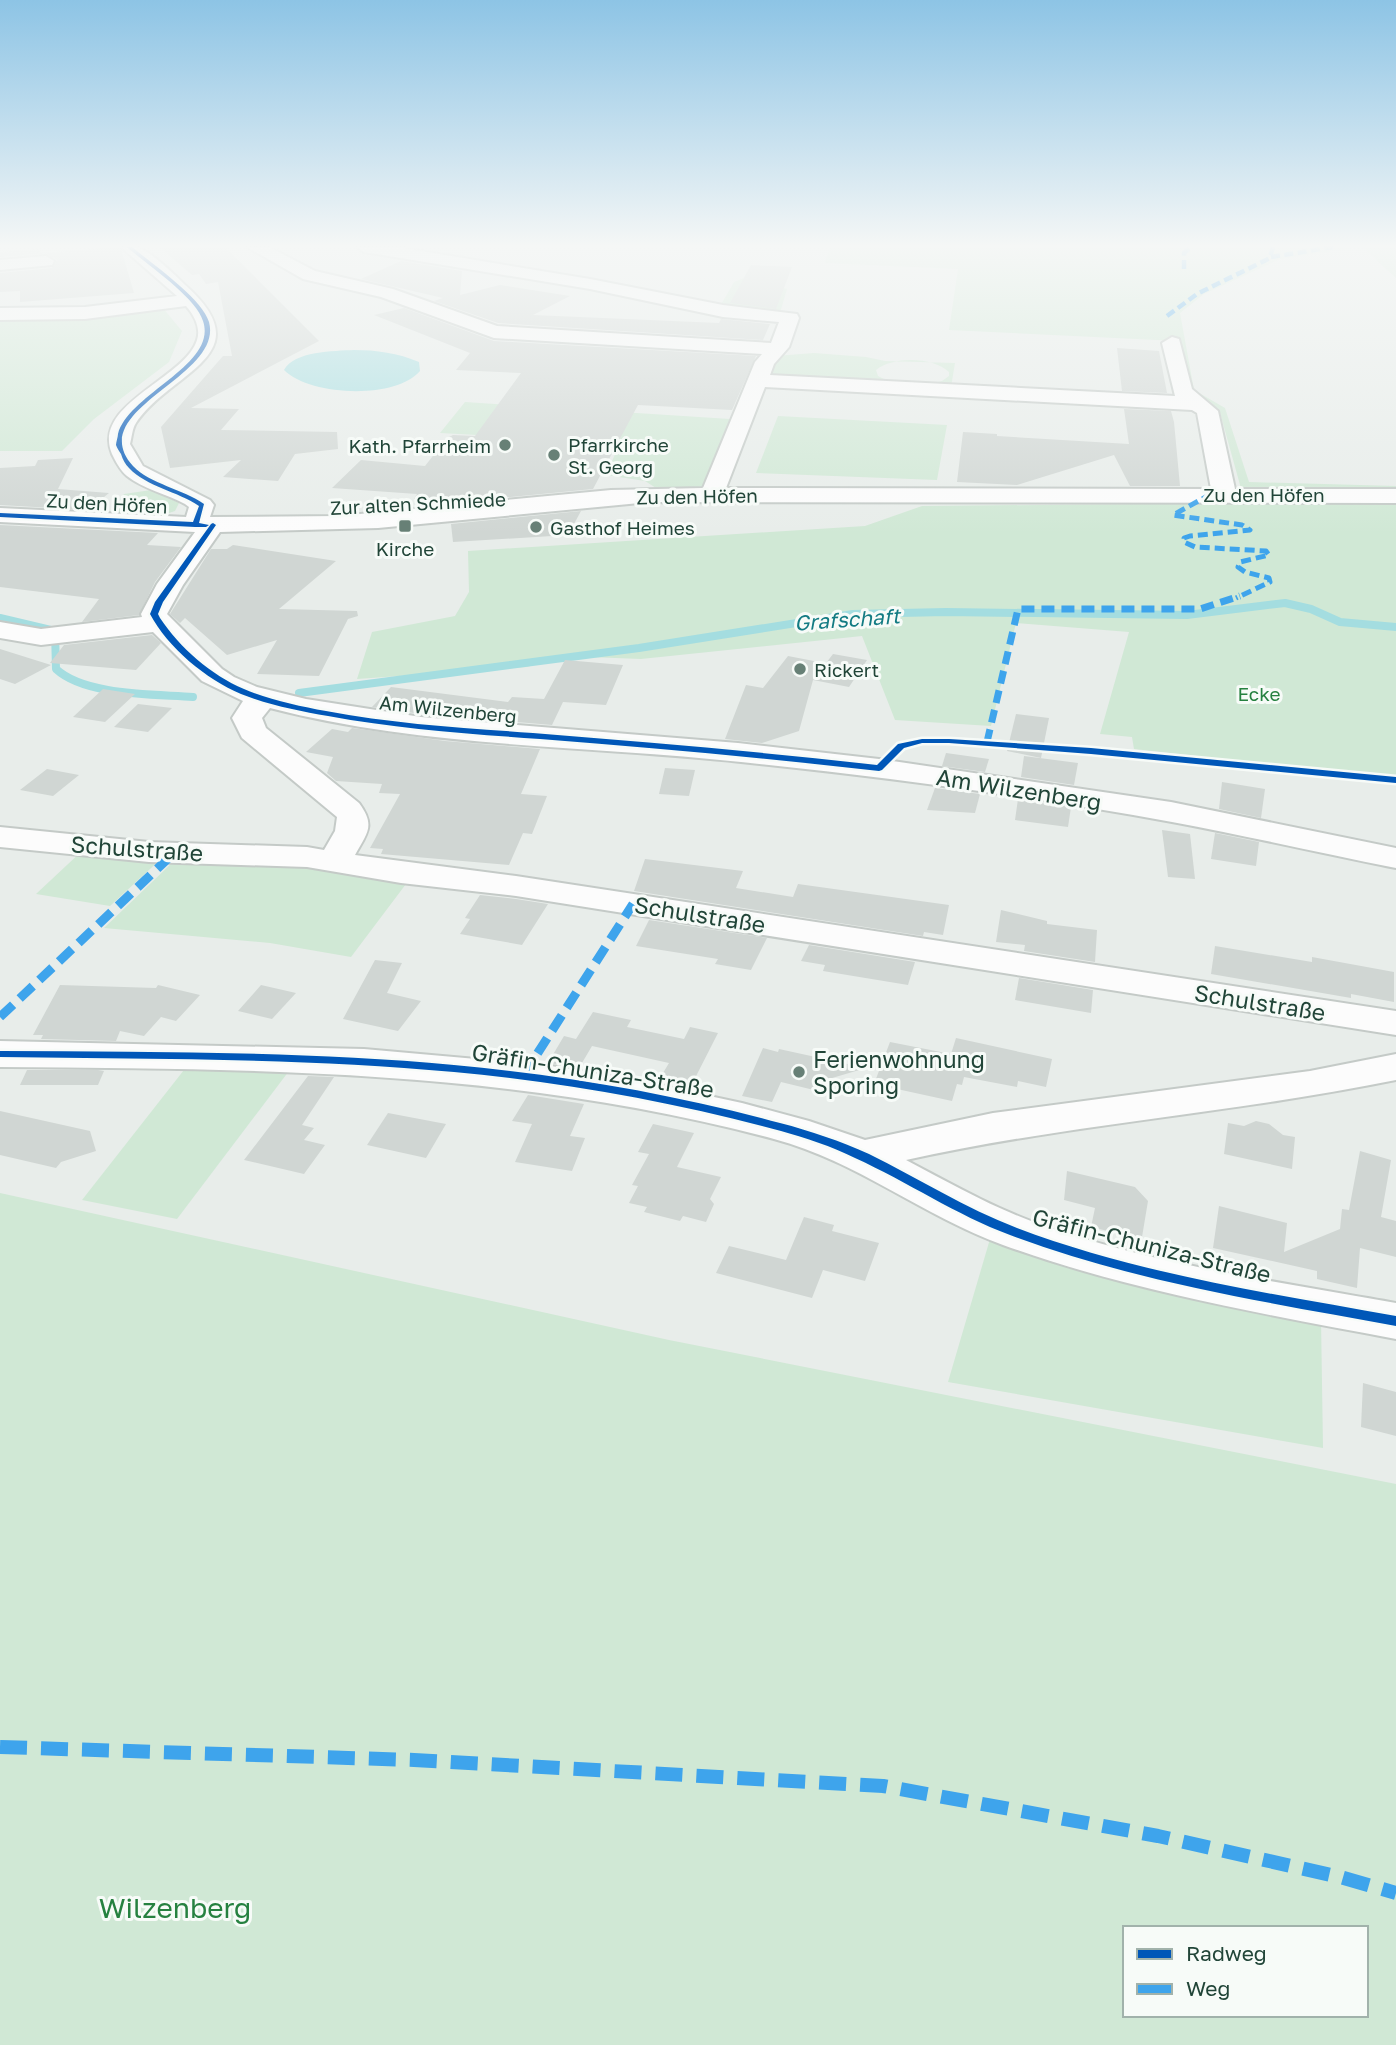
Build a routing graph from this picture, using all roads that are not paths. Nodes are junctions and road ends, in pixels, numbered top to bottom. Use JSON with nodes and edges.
{"nodes":[{"id":1,"x":205,"y":342,"type":"edge"},
{"id":2,"x":668,"y":342,"type":"edge"},
{"id":3,"x":780,"y":342,"type":"edge"},
{"id":4,"x":1172,"y":343,"type":"dead end"},
{"id":5,"x":777,"y":349,"type":"junction"},
{"id":6,"x":758,"y":380,"type":"junction"},
{"id":7,"x":1197,"y":404,"type":"junction"},
{"id":8,"x":1224,"y":494,"type":"junction"},
{"id":9,"x":712,"y":495,"type":"junction"},
{"id":10,"x":1396,"y":496,"type":"edge"},
{"id":11,"x":0,"y":515,"type":"edge"},
{"id":12,"x":203,"y":518,"type":"junction"},
{"id":13,"x":159,"y":623,"type":"junction"},
{"id":14,"x":0,"y":631,"type":"edge"},
{"id":15,"x":264,"y":698,"type":"junction"},
{"id":16,"x":0,"y":837,"type":"edge"},
{"id":17,"x":1396,"y":858,"type":"edge"},
{"id":18,"x":334,"y":861,"type":"junction"},
{"id":19,"x":1396,"y":1023,"type":"edge"},
{"id":20,"x":0,"y":1054,"type":"edge"},
{"id":21,"x":1396,"y":1067,"type":"edge"},
{"id":22,"x":861,"y":1156,"type":"junction"},
{"id":23,"x":1396,"y":1321,"type":"edge"}],
"edges":[{"from":1,"to":12,"type":"street"},
{"from":2,"to":5,"type":"street"},
{"from":3,"to":5,"type":"street"},
{"from":4,"to":7,"type":"street"},
{"from":5,"to":6,"type":"street"},
{"from":6,"to":7,"type":"street"},
{"from":6,"to":9,"type":"street"},
{"from":7,"to":8,"type":"street"},
{"from":8,"to":9,"type":"street","name":"Zu den Höfen"},
{"from":8,"to":10,"type":"street","name":"Zu den Höfen"},
{"from":9,"to":12,"type":"street","name":"Zu den Höfen"},
{"from":11,"to":12,"type":"street","name":"Zu den Höfen"},
{"from":12,"to":13,"type":"street"},
{"from":13,"to":14,"type":"street"},
{"from":13,"to":15,"type":"street","name":"Am Wilzenberg"},
{"from":15,"to":17,"type":"street","name":"Am Wilzenberg"},
{"from":15,"to":18,"type":"street"},
{"from":16,"to":18,"type":"street","name":"Schulstraße"},
{"from":18,"to":19,"type":"street","name":"Schulstraße"},
{"from":20,"to":22,"type":"street","name":"Gräfin-Chuniza-Straße"},
{"from":21,"to":22,"type":"street"},
{"from":22,"to":23,"type":"street","name":"Gräfin-Chuniza-Straße"}]}
